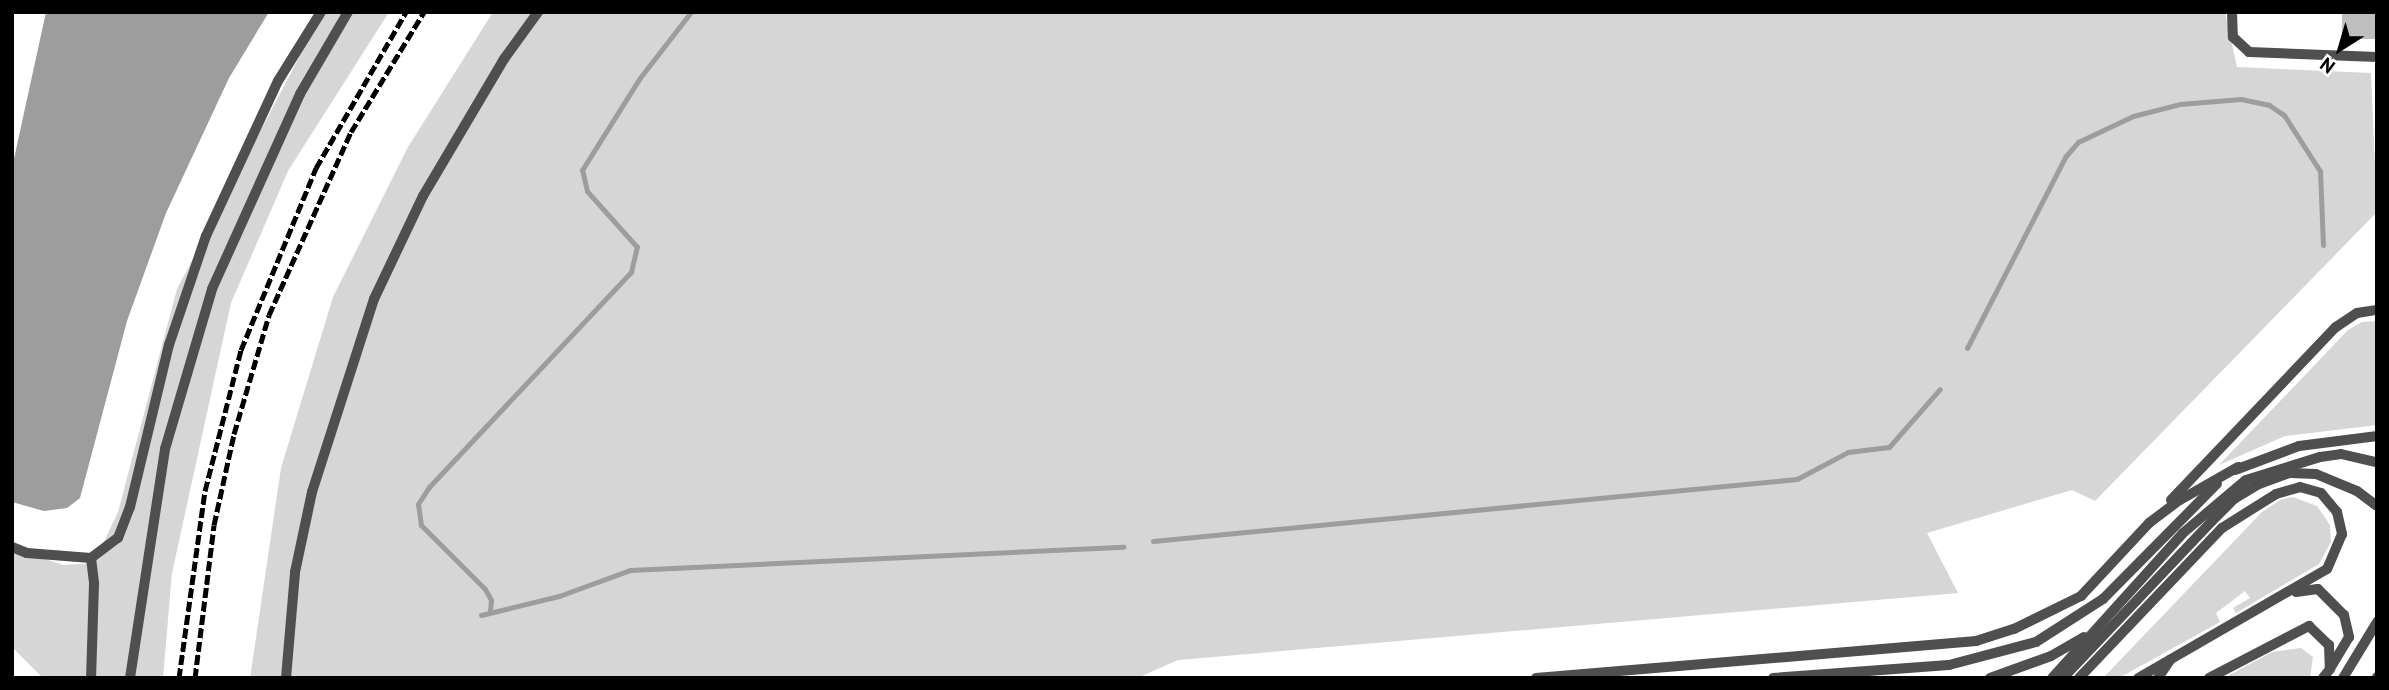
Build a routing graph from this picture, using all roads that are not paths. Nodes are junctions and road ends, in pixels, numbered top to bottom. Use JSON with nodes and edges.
{"nodes":[{"id":1,"x":321,"y":12,"type":"edge"},
{"id":2,"x":348,"y":12,"type":"edge"},
{"id":3,"x":538,"y":12,"type":"edge"},
{"id":4,"x":2232,"y":12,"type":"edge"},
{"id":5,"x":2377,"y":57,"type":"edge"},
{"id":6,"x":2377,"y":310,"type":"edge"},
{"id":7,"x":2377,"y":436,"type":"edge"},
{"id":8,"x":2377,"y":462,"type":"edge"},
{"id":9,"x":2238,"y":467,"type":"junction"},
{"id":10,"x":2377,"y":506,"type":"edge"},
{"id":11,"x":2212,"y":521,"type":"junction"},
{"id":12,"x":2149,"y":523,"type":"junction"},
{"id":13,"x":12,"y":547,"type":"edge"},
{"id":14,"x":2194,"y":556,"type":"junction"},
{"id":15,"x":91,"y":558,"type":"junction"},
{"id":16,"x":2283,"y":593,"type":"junction"},
{"id":17,"x":2377,"y":622,"type":"edge"},
{"id":18,"x":2103,"y":623,"type":"junction"},
{"id":19,"x":2171,"y":658,"type":"junction"},
{"id":20,"x":1910,"y":667,"type":"junction"},
{"id":21,"x":2326,"y":673,"type":"edge"},
{"id":22,"x":91,"y":678,"type":"edge"},
{"id":23,"x":130,"y":678,"type":"edge"},
{"id":24,"x":286,"y":678,"type":"edge"},
{"id":25,"x":1535,"y":678,"type":"edge"},
{"id":26,"x":1773,"y":678,"type":"edge"},
{"id":27,"x":1850,"y":678,"type":"edge"},
{"id":28,"x":1990,"y":678,"type":"edge"},
{"id":29,"x":2052,"y":678,"type":"edge"},
{"id":30,"x":2063,"y":678,"type":"edge"},
{"id":31,"x":2078,"y":678,"type":"edge"},
{"id":32,"x":2138,"y":678,"type":"edge"},
{"id":33,"x":2158,"y":678,"type":"edge"},
{"id":34,"x":2209,"y":678,"type":"edge"},
{"id":35,"x":2343,"y":678,"type":"edge"}],
"edges":[{"from":1,"to":15,"type":"lane"},
{"from":2,"to":23,"type":"lane"},
{"from":3,"to":24,"type":"lane"},
{"from":4,"to":5,"type":"lane"},
{"from":6,"to":12,"type":"lane"},
{"from":7,"to":9,"type":"lane"},
{"from":8,"to":18,"type":"lane"},
{"from":9,"to":12,"type":"lane"},
{"from":9,"to":20,"type":"lane"},
{"from":10,"to":11,"type":"lane"},
{"from":11,"to":14,"type":"lane"},
{"from":11,"to":30,"type":"lane"},
{"from":12,"to":25,"type":"lane"},
{"from":13,"to":15,"type":"lane"},
{"from":14,"to":16,"type":"lane"},
{"from":14,"to":31,"type":"lane"},
{"from":15,"to":22,"type":"lane"},
{"from":16,"to":19,"type":"lane"},
{"from":16,"to":21,"type":"lane"},
{"from":17,"to":35,"type":"lane"},
{"from":18,"to":28,"type":"lane"},
{"from":18,"to":29,"type":"lane"},
{"from":19,"to":32,"type":"lane"},
{"from":19,"to":33,"type":"lane"},
{"from":20,"to":26,"type":"lane"},
{"from":20,"to":27,"type":"lane"},
{"from":21,"to":34,"type":"lane"}]}
